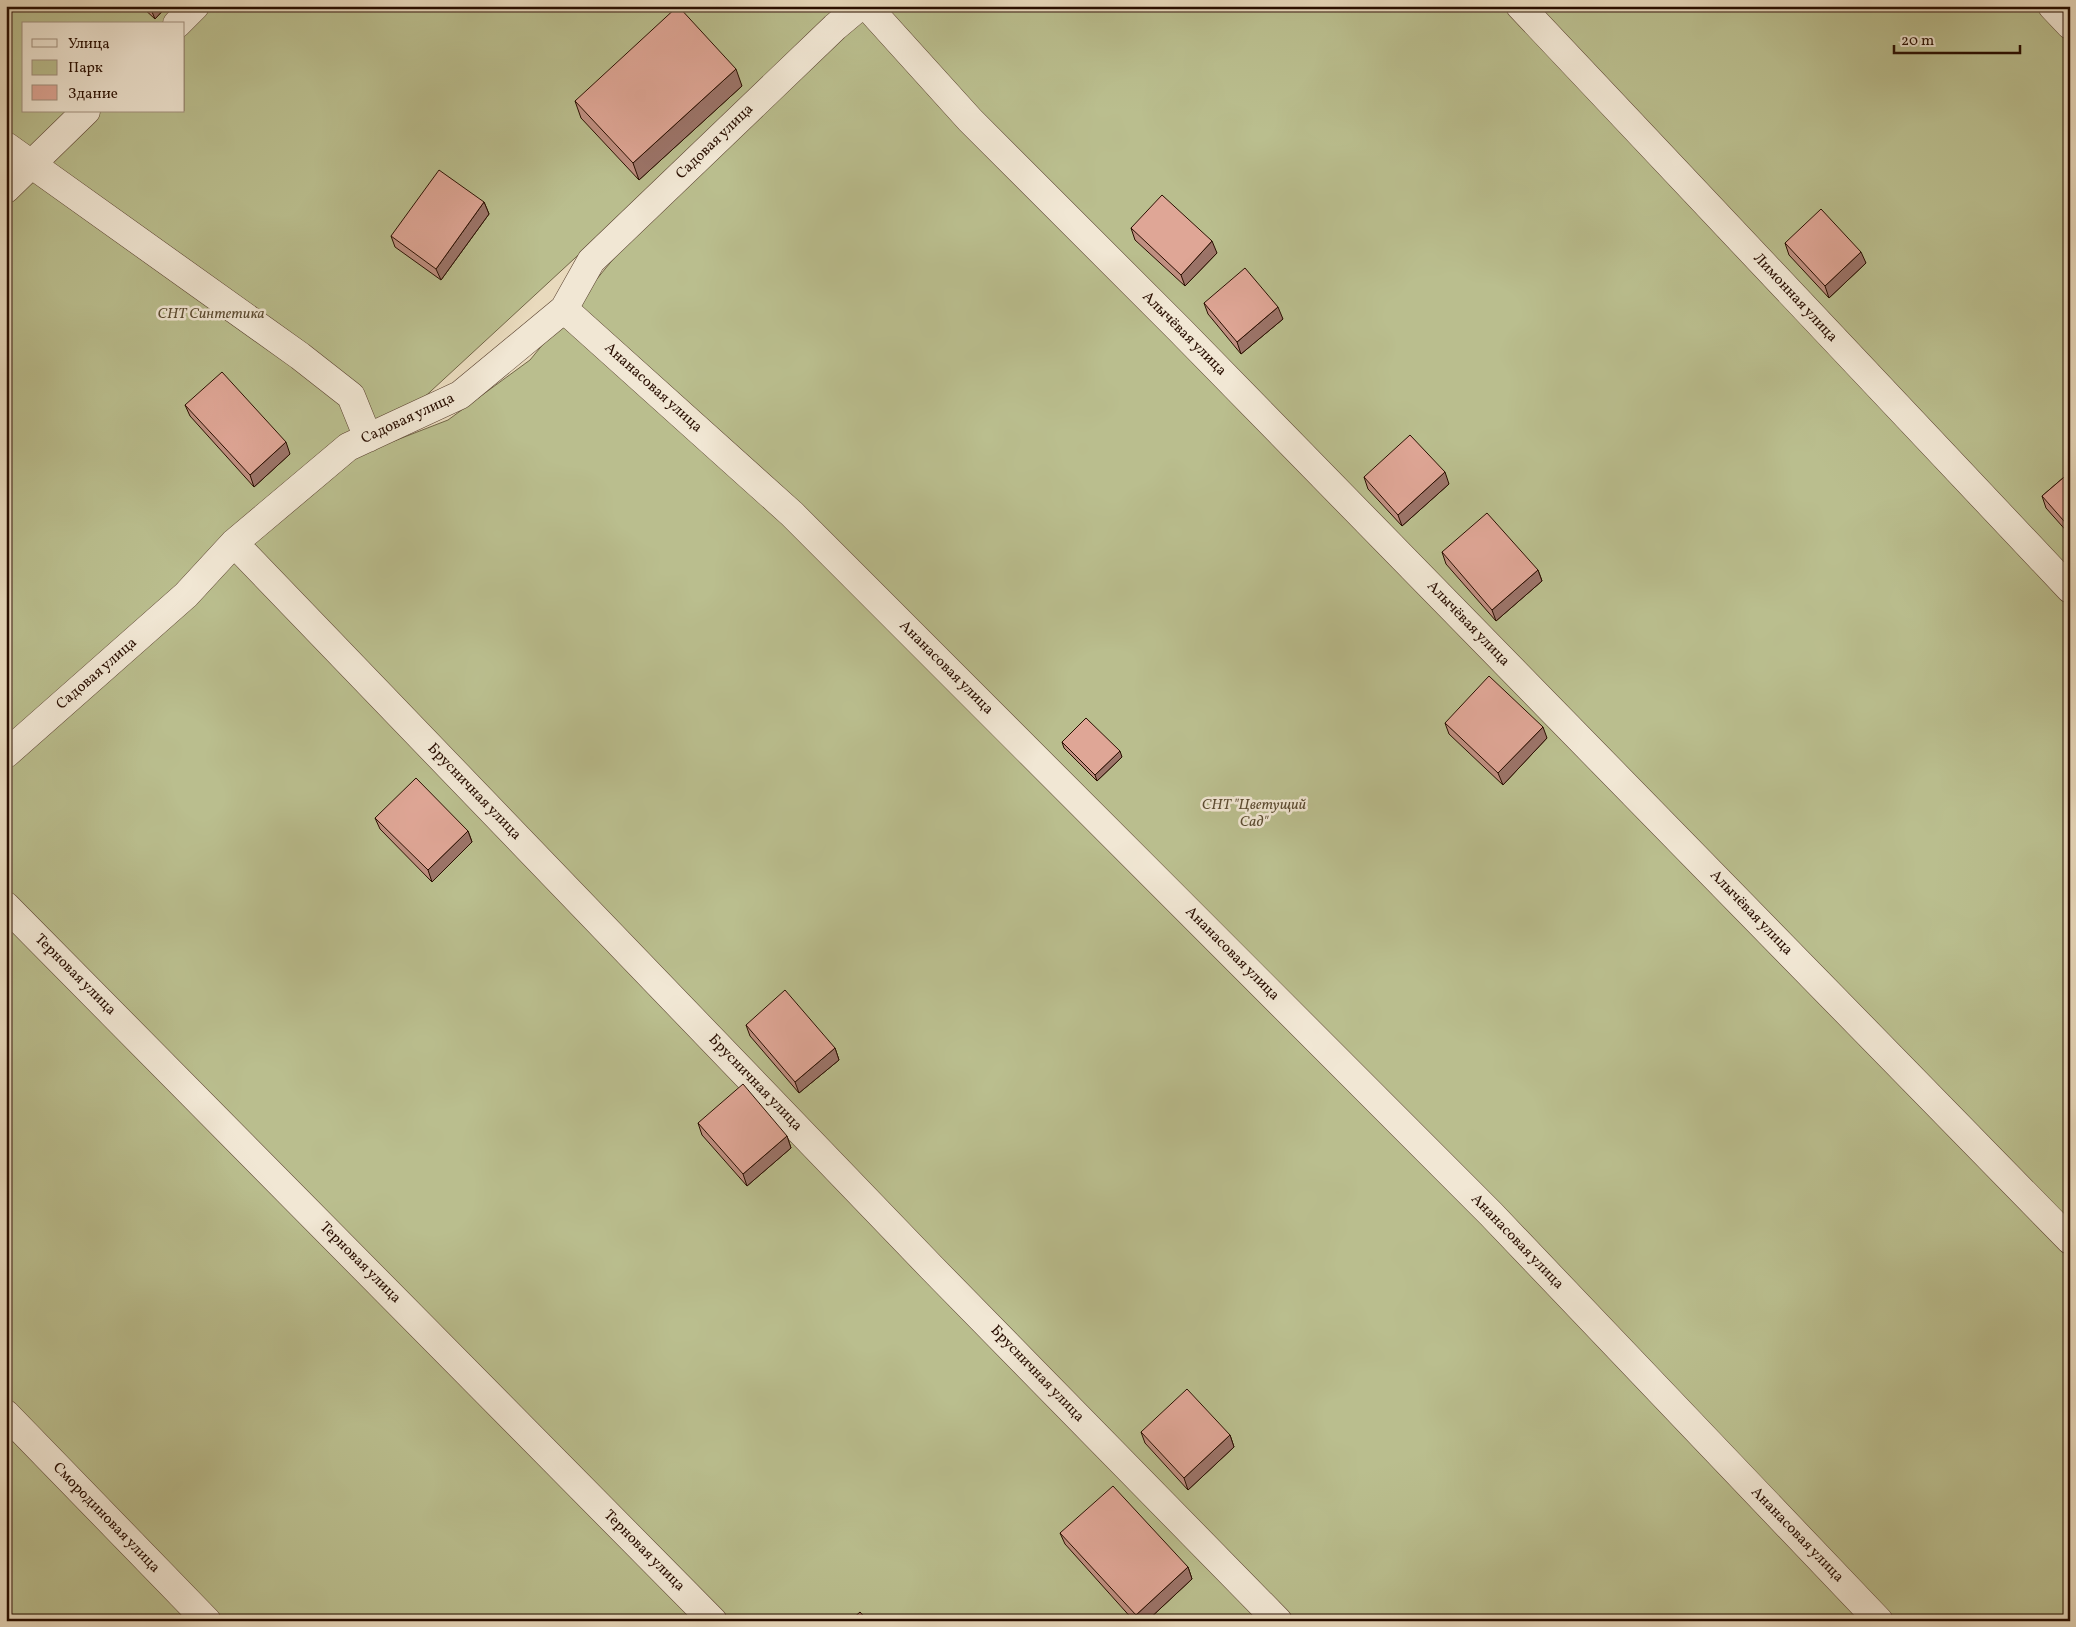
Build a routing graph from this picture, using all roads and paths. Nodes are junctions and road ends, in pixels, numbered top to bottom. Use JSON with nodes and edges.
{"nodes":[{"id":1,"x":195,"y":6,"type":"edge"},
{"id":2,"x":860,"y":6,"type":"edge"},
{"id":3,"x":867,"y":6,"type":"edge"},
{"id":4,"x":1520,"y":6,"type":"edge"},
{"id":5,"x":2052,"y":6,"type":"edge"},
{"id":6,"x":179,"y":22,"type":"edge"},
{"id":7,"x":2070,"y":25,"type":"edge"},
{"id":8,"x":85,"y":112,"type":"edge"},
{"id":9,"x":6,"y":146,"type":"edge"},
{"id":10,"x":33,"y":164,"type":"junction"},
{"id":11,"x":6,"y":189,"type":"edge"},
{"id":12,"x":564,"y":309,"type":"junction"},
{"id":13,"x":368,"y":438,"type":"junction"},
{"id":14,"x":234,"y":543,"type":"junction"},
{"id":15,"x":2070,"y":589,"type":"edge"},
{"id":16,"x":6,"y":754,"type":"edge"},
{"id":17,"x":6,"y":906,"type":"edge"},
{"id":18,"x":2070,"y":1240,"type":"edge"},
{"id":19,"x":6,"y":1414,"type":"edge"},
{"id":20,"x":207,"y":1621,"type":"edge"},
{"id":21,"x":713,"y":1621,"type":"edge"},
{"id":22,"x":1278,"y":1621,"type":"edge"},
{"id":23,"x":1879,"y":1621,"type":"edge"}],
"edges":[{"from":1,"to":6,"type":"street"},
{"from":2,"to":12,"type":"street","name":"Садовая улица"},
{"from":3,"to":18,"type":"street","name":"Алычёвая улица"},
{"from":4,"to":15,"type":"street","name":"Лимонная улица"},
{"from":5,"to":7,"type":"street"},
{"from":8,"to":10,"type":"street"},
{"from":9,"to":10,"type":"street"},
{"from":10,"to":11,"type":"street"},
{"from":10,"to":13,"type":"street"},
{"from":12,"to":13,"type":"street","name":"Садовая улица"},
{"from":12,"to":23,"type":"street","name":"Ананасовая улица"},
{"from":13,"to":14,"type":"street","name":"Садовая улица"},
{"from":14,"to":16,"type":"street","name":"Садовая улица"},
{"from":14,"to":22,"type":"street","name":"Брусничная улица"},
{"from":17,"to":21,"type":"street","name":"Терновая улица"},
{"from":19,"to":20,"type":"street","name":"Смородиновая улица"}]}
